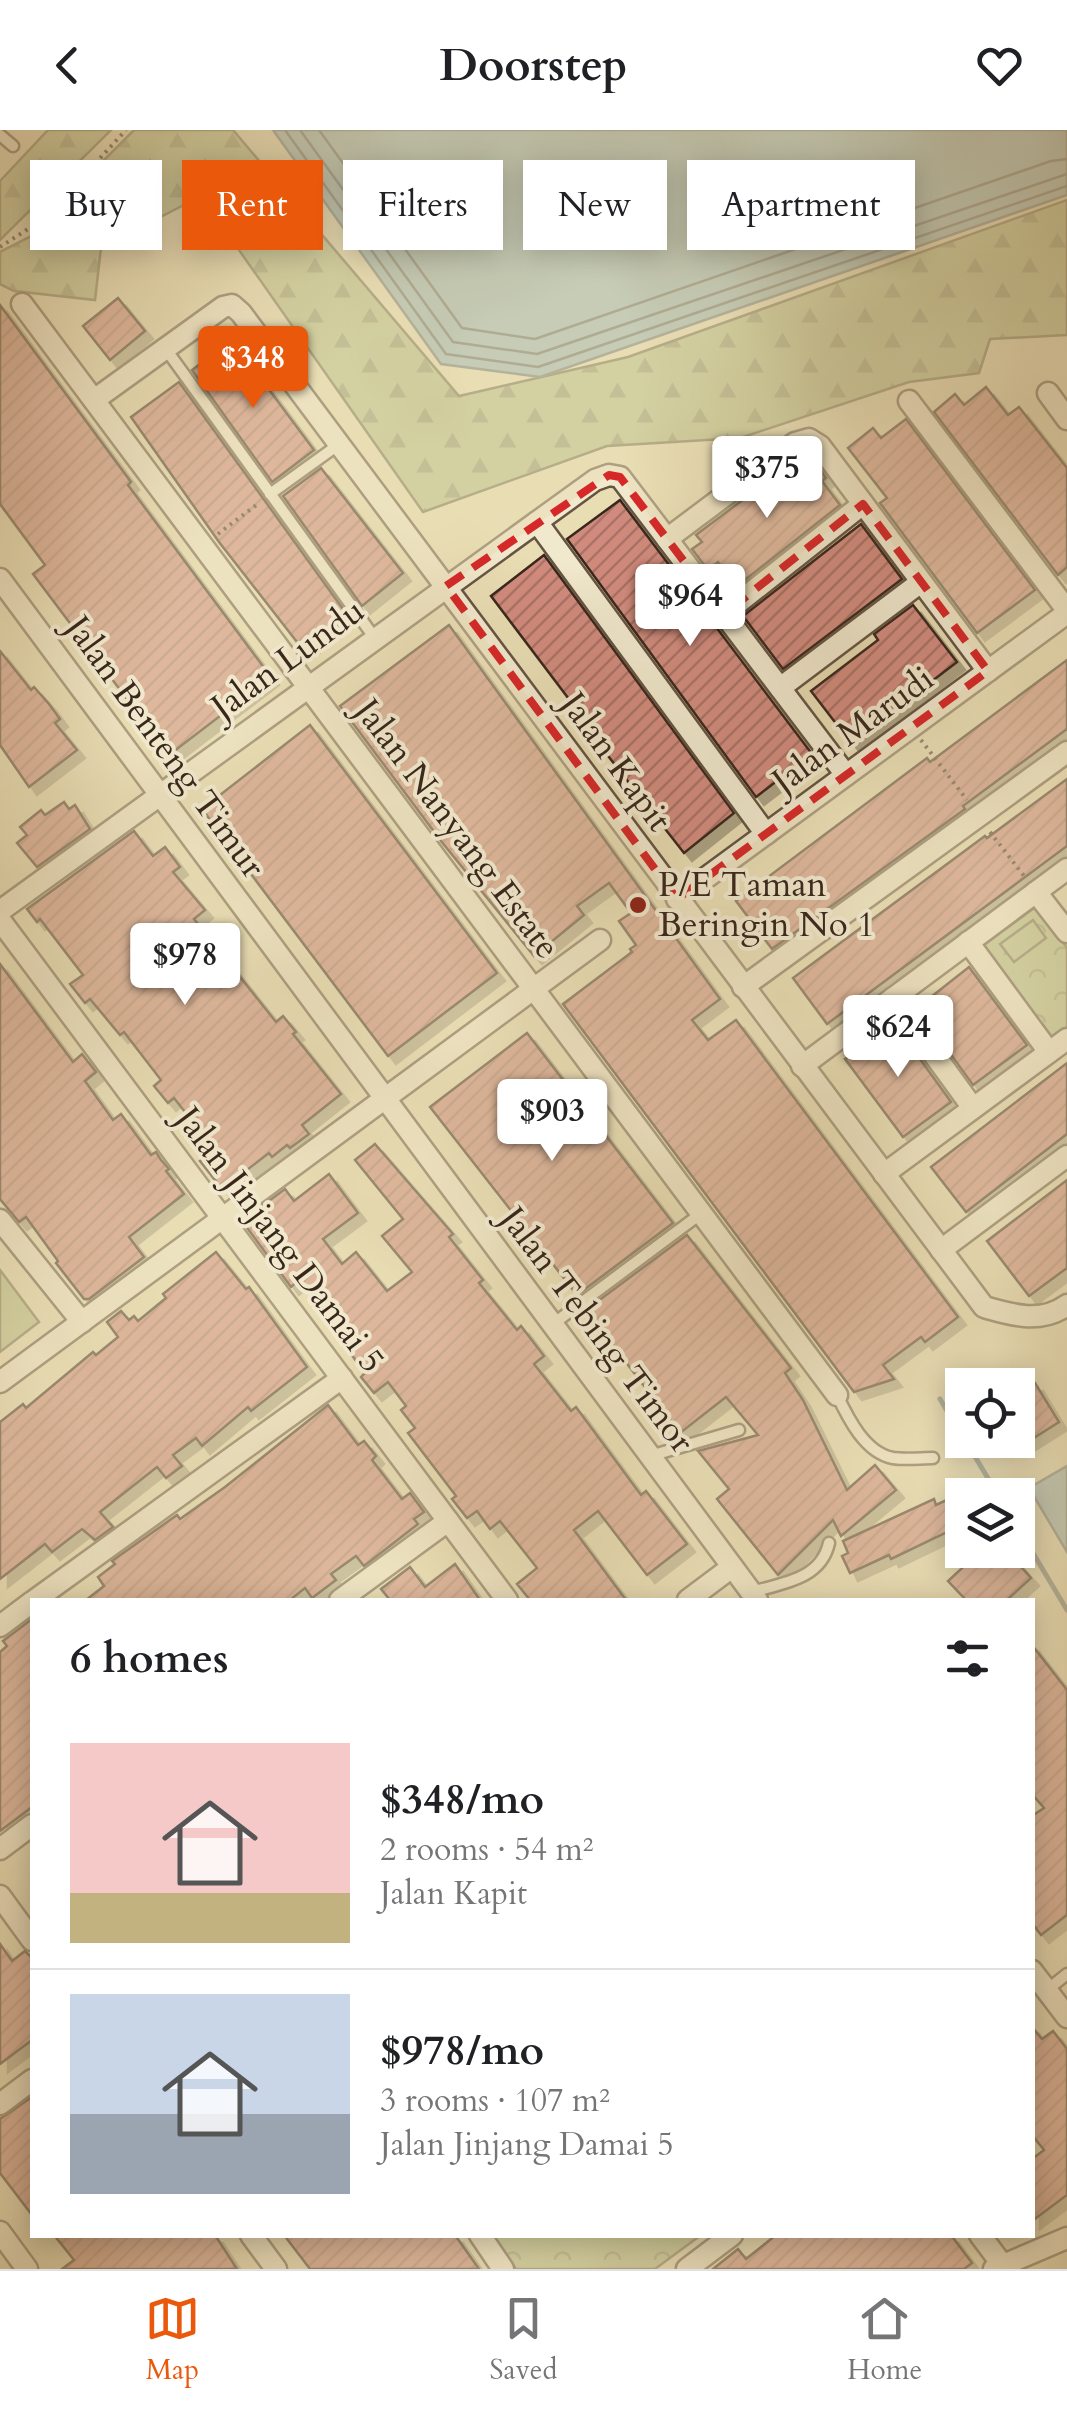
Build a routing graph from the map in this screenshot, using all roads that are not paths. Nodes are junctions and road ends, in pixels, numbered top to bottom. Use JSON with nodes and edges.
{"nodes":[{"id":1,"x":0,"y":135,"type":"edge"},
{"id":2,"x":12,"y":146,"type":"dead end"},
{"id":3,"x":22,"y":304,"type":"dead end"},
{"id":4,"x":165,"y":348,"type":"junction"},
{"id":5,"x":1048,"y":393,"type":"dead end"},
{"id":6,"x":94,"y":400,"type":"junction"},
{"id":7,"x":910,"y":402,"type":"dead end"},
{"id":8,"x":1067,"y":419,"type":"edge"},
{"id":9,"x":338,"y":444,"type":"junction"},
{"id":10,"x":270,"y":494,"type":"junction"},
{"id":11,"x":863,"y":504,"type":"junction"},
{"id":12,"x":536,"y":522,"type":"junction"},
{"id":13,"x":667,"y":539,"type":"junction"},
{"id":14,"x":0,"y":579,"type":"edge"},
{"id":15,"x":921,"y":582,"type":"junction"},
{"id":16,"x":446,"y":586,"type":"junction"},
{"id":17,"x":1067,"y":612,"type":"edge"},
{"id":18,"x":724,"y":614,"type":"junction"},
{"id":19,"x":374,"y":637,"type":"junction"},
{"id":20,"x":988,"y":671,"type":"junction"},
{"id":21,"x":308,"y":684,"type":"junction"},
{"id":22,"x":780,"y":688,"type":"junction"},
{"id":23,"x":1067,"y":752,"type":"edge"},
{"id":24,"x":846,"y":775,"type":"junction"},
{"id":25,"x":158,"y":793,"type":"junction"},
{"id":26,"x":766,"y":834,"type":"junction"},
{"id":27,"x":1067,"y":868,"type":"edge"},
{"id":28,"x":1036,"y":892,"type":"junction"},
{"id":29,"x":677,"y":900,"type":"junction"},
{"id":30,"x":0,"y":911,"type":"edge"},
{"id":31,"x":0,"y":920,"type":"edge"},
{"id":32,"x":1067,"y":932,"type":"edge"},
{"id":33,"x":600,"y":940,"type":"dead end"},
{"id":34,"x":968,"y":942,"type":"junction"},
{"id":35,"x":743,"y":987,"type":"junction"},
{"id":36,"x":535,"y":988,"type":"junction"},
{"id":37,"x":893,"y":998,"type":"junction"},
{"id":38,"x":1067,"y":1039,"type":"edge"},
{"id":39,"x":1049,"y":1052,"type":"junction"},
{"id":40,"x":802,"y":1066,"type":"junction"},
{"id":41,"x":384,"y":1099,"type":"junction"},
{"id":42,"x":973,"y":1108,"type":"junction"},
{"id":43,"x":1067,"y":1156,"type":"edge"},
{"id":44,"x":884,"y":1174,"type":"junction"},
{"id":45,"x":703,"y":1212,"type":"junction"},
{"id":46,"x":222,"y":1218,"type":"junction"},
{"id":47,"x":0,"y":1220,"type":"edge"},
{"id":48,"x":941,"y":1250,"type":"junction"},
{"id":49,"x":1065,"y":1312,"type":"edge"},
{"id":50,"x":82,"y":1322,"type":"junction"},
{"id":51,"x":552,"y":1324,"type":"junction"},
{"id":52,"x":342,"y":1378,"type":"junction"},
{"id":53,"x":0,"y":1382,"type":"edge"},
{"id":54,"x":837,"y":1395,"type":"joint"},
{"id":55,"x":740,"y":1430,"type":"dead end"},
{"id":56,"x":650,"y":1456,"type":"junction"},
{"id":57,"x":933,"y":1458,"type":"dead end"},
{"id":58,"x":448,"y":1521,"type":"junction"},
{"id":59,"x":829,"y":1543,"type":"dead end"},
{"id":60,"x":732,"y":1567,"type":"junction"},
{"id":61,"x":754,"y":1596,"type":"edge"},
{"id":62,"x":38,"y":1598,"type":"edge"},
{"id":63,"x":343,"y":1598,"type":"edge"},
{"id":64,"x":506,"y":1598,"type":"edge"},
{"id":65,"x":691,"y":1598,"type":"edge"},
{"id":66,"x":30,"y":1604,"type":"edge"},
{"id":67,"x":0,"y":1626,"type":"edge"},
{"id":68,"x":30,"y":1826,"type":"edge"},
{"id":69,"x":0,"y":1848,"type":"edge"},
{"id":70,"x":0,"y":1896,"type":"edge"},
{"id":71,"x":30,"y":1937,"type":"edge"},
{"id":72,"x":1067,"y":1974,"type":"edge"},
{"id":73,"x":1035,"y":1975,"type":"edge"},
{"id":74,"x":1047,"y":1990,"type":"junction"},
{"id":75,"x":1067,"y":2017,"type":"edge"},
{"id":76,"x":30,"y":2082,"type":"edge"},
{"id":77,"x":0,"y":2104,"type":"edge"},
{"id":78,"x":0,"y":2232,"type":"edge"},
{"id":79,"x":253,"y":2238,"type":"edge"},
{"id":80,"x":482,"y":2238,"type":"edge"},
{"id":81,"x":728,"y":2238,"type":"edge"},
{"id":82,"x":982,"y":2238,"type":"edge"},
{"id":83,"x":1067,"y":2238,"type":"edge"},
{"id":84,"x":997,"y":2266,"type":"edge"},
{"id":85,"x":27,"y":2269,"type":"edge"},
{"id":86,"x":276,"y":2269,"type":"edge"},
{"id":87,"x":503,"y":2269,"type":"edge"},
{"id":88,"x":687,"y":2269,"type":"edge"}],
"edges":[{"from":1,"to":2,"type":"lane"},
{"from":3,"to":6,"type":"street","name":"Jalan Nanyang Estate"},
{"from":4,"to":6,"type":"street"},
{"from":4,"to":9,"type":"street","name":"Jalan Kapit"},
{"from":4,"to":10,"type":"lane"},
{"from":5,"to":8,"type":"street"},
{"from":6,"to":21,"type":"street","name":"Jalan Nanyang Estate"},
{"from":7,"to":17,"type":"street"},
{"from":9,"to":10,"type":"lane"},
{"from":9,"to":16,"type":"street","name":"Jalan Kapit"},
{"from":10,"to":19,"type":"lane"},
{"from":11,"to":13,"type":"street"},
{"from":11,"to":15,"type":"street"},
{"from":11,"to":18,"type":"street"},
{"from":12,"to":13,"type":"street","name":"Jalan Lundu"},
{"from":12,"to":16,"type":"street","name":"Jalan Lundu"},
{"from":12,"to":26,"type":"street"},
{"from":13,"to":18,"type":"street"},
{"from":14,"to":25,"type":"street","name":"Jalan Benteng Timur"},
{"from":15,"to":20,"type":"street"},
{"from":15,"to":22,"type":"street"},
{"from":16,"to":19,"type":"street","name":"Jalan Lundu"},
{"from":16,"to":29,"type":"street","name":"Jalan Kapit"},
{"from":17,"to":20,"type":"street","name":"Jalan Marudi"},
{"from":18,"to":22,"type":"street"},
{"from":19,"to":21,"type":"street","name":"Jalan Lundu"},
{"from":20,"to":24,"type":"street","name":"Jalan Marudi"},
{"from":21,"to":25,"type":"street","name":"Jalan Lundu"},
{"from":21,"to":36,"type":"street","name":"Jalan Nanyang Estate"},
{"from":22,"to":24,"type":"street"},
{"from":23,"to":35,"type":"street"},
{"from":24,"to":26,"type":"street","name":"Jalan Marudi"},
{"from":25,"to":30,"type":"street","name":"Jalan Lundu"},
{"from":25,"to":41,"type":"street","name":"Jalan Benteng Timur"},
{"from":26,"to":29,"type":"street","name":"Jalan Marudi"},
{"from":27,"to":28,"type":"street"},
{"from":28,"to":32,"type":"street"},
{"from":28,"to":34,"type":"street"},
{"from":29,"to":35,"type":"street","name":"Jalan Kapit"},
{"from":31,"to":46,"type":"street","name":"Jalan Jinjang Damai 5"},
{"from":33,"to":36,"type":"street"},
{"from":34,"to":37,"type":"street"},
{"from":34,"to":39,"type":"street"},
{"from":35,"to":40,"type":"street","name":"Jalan Kapit"},
{"from":36,"to":41,"type":"street"},
{"from":36,"to":45,"type":"street","name":"Jalan Nanyang Estate"},
{"from":37,"to":40,"type":"street"},
{"from":37,"to":42,"type":"street"},
{"from":38,"to":39,"type":"street"},
{"from":39,"to":42,"type":"street"},
{"from":40,"to":44,"type":"street","name":"Jalan Kapit"},
{"from":41,"to":46,"type":"street"},
{"from":41,"to":51,"type":"street","name":"Jalan Tebing Timor"},
{"from":42,"to":44,"type":"street"},
{"from":43,"to":48,"type":"street"},
{"from":44,"to":48,"type":"street","name":"Jalan Kapit"},
{"from":45,"to":51,"type":"lane"},
{"from":45,"to":54,"type":"street","name":"Jalan Nanyang Estate"},
{"from":46,"to":50,"type":"street"},
{"from":46,"to":52,"type":"street","name":"Jalan Jinjang Damai 5"},
{"from":47,"to":50,"type":"street"},
{"from":48,"to":49,"type":"street","name":"Jalan Kapit"},
{"from":50,"to":53,"type":"street"},
{"from":51,"to":56,"type":"street","name":"Jalan Tebing Timor"},
{"from":52,"to":58,"type":"street","name":"Jalan Jinjang Damai 5"},
{"from":52,"to":62,"type":"street"},
{"from":54,"to":57,"type":"lane"},
{"from":55,"to":56,"type":"lane"},
{"from":56,"to":60,"type":"street","name":"Jalan Tebing Timor"},
{"from":58,"to":63,"type":"street"},
{"from":58,"to":64,"type":"street","name":"Jalan Jinjang Damai 5"},
{"from":59,"to":61,"type":"lane"},
{"from":60,"to":61,"type":"street","name":"Jalan Tebing Timor"},
{"from":60,"to":65,"type":"street"},
{"from":66,"to":67,"type":"street"},
{"from":68,"to":69,"type":"street"},
{"from":70,"to":71,"type":"street"},
{"from":72,"to":74,"type":"lane"},
{"from":73,"to":74,"type":"street"},
{"from":74,"to":75,"type":"street"},
{"from":76,"to":77,"type":"street"},
{"from":78,"to":85,"type":"street"},
{"from":79,"to":86,"type":"street"},
{"from":80,"to":87,"type":"street"},
{"from":81,"to":88,"type":"street"},
{"from":82,"to":84,"type":"street"},
{"from":83,"to":84,"type":"street"}]}
